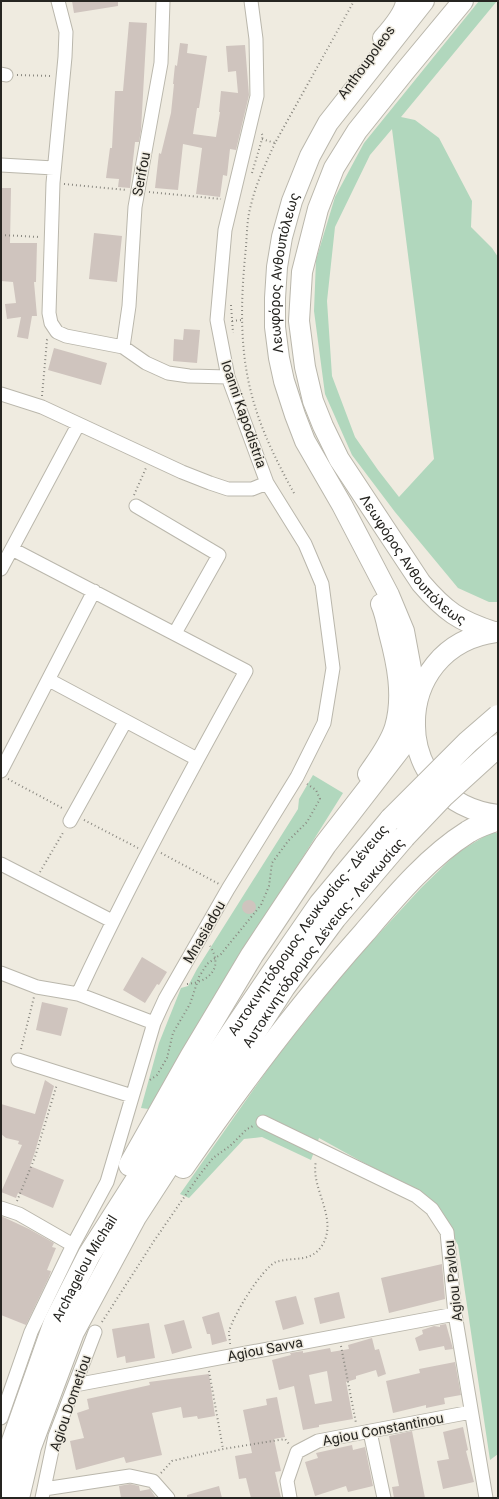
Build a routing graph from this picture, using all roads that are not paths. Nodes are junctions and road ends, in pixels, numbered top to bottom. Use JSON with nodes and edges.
{"nodes":[{"id":1,"x":58,"y":1,"type":"edge"},
{"id":2,"x":163,"y":1,"type":"edge"},
{"id":3,"x":251,"y":1,"type":"edge"},
{"id":4,"x":405,"y":1,"type":"edge"},
{"id":5,"x":424,"y":1,"type":"edge"},
{"id":6,"x":448,"y":1,"type":"edge"},
{"id":7,"x":463,"y":1,"type":"edge"},
{"id":8,"x":445,"y":23,"type":"junction"},
{"id":9,"x":328,"y":123,"type":"junction"},
{"id":10,"x":1,"y":165,"type":"edge"},
{"id":11,"x":54,"y":168,"type":"junction"},
{"id":12,"x":123,"y":347,"type":"junction"},
{"id":13,"x":228,"y":377,"type":"junction"},
{"id":14,"x":1,"y":394,"type":"edge"},
{"id":15,"x":78,"y":425,"type":"junction"},
{"id":16,"x":267,"y":483,"type":"junction"},
{"id":17,"x":136,"y":506,"type":"road end"},
{"id":18,"x":342,"y":506,"type":"junction"},
{"id":19,"x":12,"y":549,"type":"junction"},
{"id":20,"x":1,"y":569,"type":"edge"},
{"id":21,"x":94,"y":591,"type":"junction"},
{"id":22,"x":496,"y":632,"type":"edge"},
{"id":23,"x":175,"y":633,"type":"junction"},
{"id":24,"x":49,"y":680,"type":"junction"},
{"id":25,"x":417,"y":701,"type":"junction"},
{"id":26,"x":498,"y":716,"type":"edge"},
{"id":27,"x":125,"y":722,"type":"junction"},
{"id":28,"x":414,"y":722,"type":"junction"},
{"id":29,"x":498,"y":746,"type":"edge"},
{"id":30,"x":197,"y":759,"type":"junction"},
{"id":31,"x":4,"y":775,"type":"edge"},
{"id":32,"x":498,"y":815,"type":"edge"},
{"id":33,"x":72,"y":818,"type":"road end"},
{"id":34,"x":498,"y":818,"type":"edge"},
{"id":35,"x":325,"y":845,"type":"junction"},
{"id":36,"x":1,"y":864,"type":"edge"},
{"id":37,"x":112,"y":921,"type":"junction"},
{"id":38,"x":1,"y":973,"type":"edge"},
{"id":39,"x":78,"y":994,"type":"junction"},
{"id":40,"x":154,"y":1023,"type":"junction"},
{"id":41,"x":18,"y":1060,"type":"road end"},
{"id":42,"x":217,"y":1072,"type":"junction"},
{"id":43,"x":132,"y":1096,"type":"junction"},
{"id":44,"x":263,"y":1122,"type":"road end"},
{"id":45,"x":7,"y":1210,"type":"edge"},
{"id":46,"x":81,"y":1250,"type":"junction"},
{"id":47,"x":105,"y":1271,"type":"junction"},
{"id":48,"x":455,"y":1314,"type":"junction"},
{"id":49,"x":95,"y":1332,"type":"road end"},
{"id":50,"x":75,"y":1385,"type":"junction"},
{"id":51,"x":471,"y":1412,"type":"junction"},
{"id":52,"x":1,"y":1418,"type":"edge"},
{"id":53,"x":364,"y":1433,"type":"junction"},
{"id":54,"x":1,"y":1490,"type":"edge"},
{"id":55,"x":43,"y":1494,"type":"edge"},
{"id":56,"x":18,"y":1498,"type":"edge"},
{"id":57,"x":168,"y":1498,"type":"edge"},
{"id":58,"x":290,"y":1498,"type":"edge"},
{"id":59,"x":384,"y":1498,"type":"edge"},
{"id":60,"x":486,"y":1498,"type":"edge"}],
"edges":[{"from":1,"to":11,"type":"street"},
{"from":2,"to":12,"type":"street","name":"Serifou"},
{"from":3,"to":13,"type":"street","name":"Ioanni Kapodistria"},
{"from":4,"to":9,"type":"street","name":"Anthoupoleos"},
{"from":5,"to":9,"type":"main road","name":"Λεωφόρος Ανθουπόλεως"},
{"from":6,"to":8,"type":"street"},
{"from":7,"to":8,"type":"main road","name":"Λεωφόρος Ανθουπόλεως"},
{"from":8,"to":22,"type":"main road","name":"Λεωφόρος Ανθουπόλεως"},
{"from":9,"to":18,"type":"main road","name":"Λεωφόρος Ανθουπόλεως"},
{"from":10,"to":11,"type":"street"},
{"from":11,"to":12,"type":"street"},
{"from":12,"to":13,"type":"street"},
{"from":13,"to":16,"type":"street","name":"Ioanni Kapodistria"},
{"from":14,"to":15,"type":"street","name":"Ioanni Kapodistria"},
{"from":15,"to":16,"type":"street","name":"Ioanni Kapodistria"},
{"from":15,"to":19,"type":"street"},
{"from":16,"to":40,"type":"street","name":"Mnasiadou"},
{"from":17,"to":23,"type":"street"},
{"from":18,"to":25,"type":"main road","name":"Λεωφόρος Ανθουπόλεως"},
{"from":18,"to":35,"type":"main road"},
{"from":19,"to":20,"type":"street"},
{"from":19,"to":21,"type":"street"},
{"from":21,"to":23,"type":"street"},
{"from":21,"to":24,"type":"street"},
{"from":22,"to":25,"type":"main road"},
{"from":23,"to":30,"type":"street"},
{"from":24,"to":27,"type":"street"},
{"from":24,"to":31,"type":"street"},
{"from":25,"to":28,"type":"main road"},
{"from":26,"to":42,"type":"highway","name":"Αυτοκινητόδρομος Λευκωσίας - Δένειας","bridge":true},
{"from":27,"to":30,"type":"street"},
{"from":27,"to":33,"type":"street"},
{"from":28,"to":32,"type":"main road"},
{"from":28,"to":35,"type":"highway"},
{"from":29,"to":42,"type":"highway","name":"Αυτοκινητόδρομος Δένειας - Λευκωσίας","bridge":true},
{"from":30,"to":37,"type":"street"},
{"from":34,"to":47,"type":"highway"},
{"from":35,"to":46,"type":"highway"},
{"from":36,"to":37,"type":"street"},
{"from":37,"to":39,"type":"street"},
{"from":38,"to":39,"type":"street"},
{"from":39,"to":40,"type":"street"},
{"from":40,"to":43,"type":"street","name":"Mnasiadou"},
{"from":41,"to":43,"type":"street"},
{"from":42,"to":46,"type":"highway","name":"Archagelou Michail"},
{"from":42,"to":47,"type":"highway","name":"Archagelou Michail"},
{"from":43,"to":46,"type":"street","name":"Mnasiadou"},
{"from":44,"to":48,"type":"street","name":"Agiou Pavlou"},
{"from":45,"to":46,"type":"street"},
{"from":46,"to":52,"type":"street","name":"Mnasiadou"},
{"from":46,"to":54,"type":"highway","name":"Archagelou Michail"},
{"from":47,"to":56,"type":"highway","name":"Archagelou Michail"},
{"from":48,"to":50,"type":"street","name":"Agiou Savva"},
{"from":48,"to":51,"type":"street","name":"Agiou Pavlou"},
{"from":49,"to":50,"type":"street","name":"Agiou Dometiou"},
{"from":50,"to":55,"type":"street","name":"Agiou Dometiou"},
{"from":51,"to":53,"type":"street","name":"Agiou Constantinou"},
{"from":51,"to":60,"type":"street","name":"Agiou Pavlou"},
{"from":53,"to":58,"type":"street","name":"Agiou Constantinou"},
{"from":53,"to":59,"type":"street"},
{"from":55,"to":57,"type":"street"}]}
